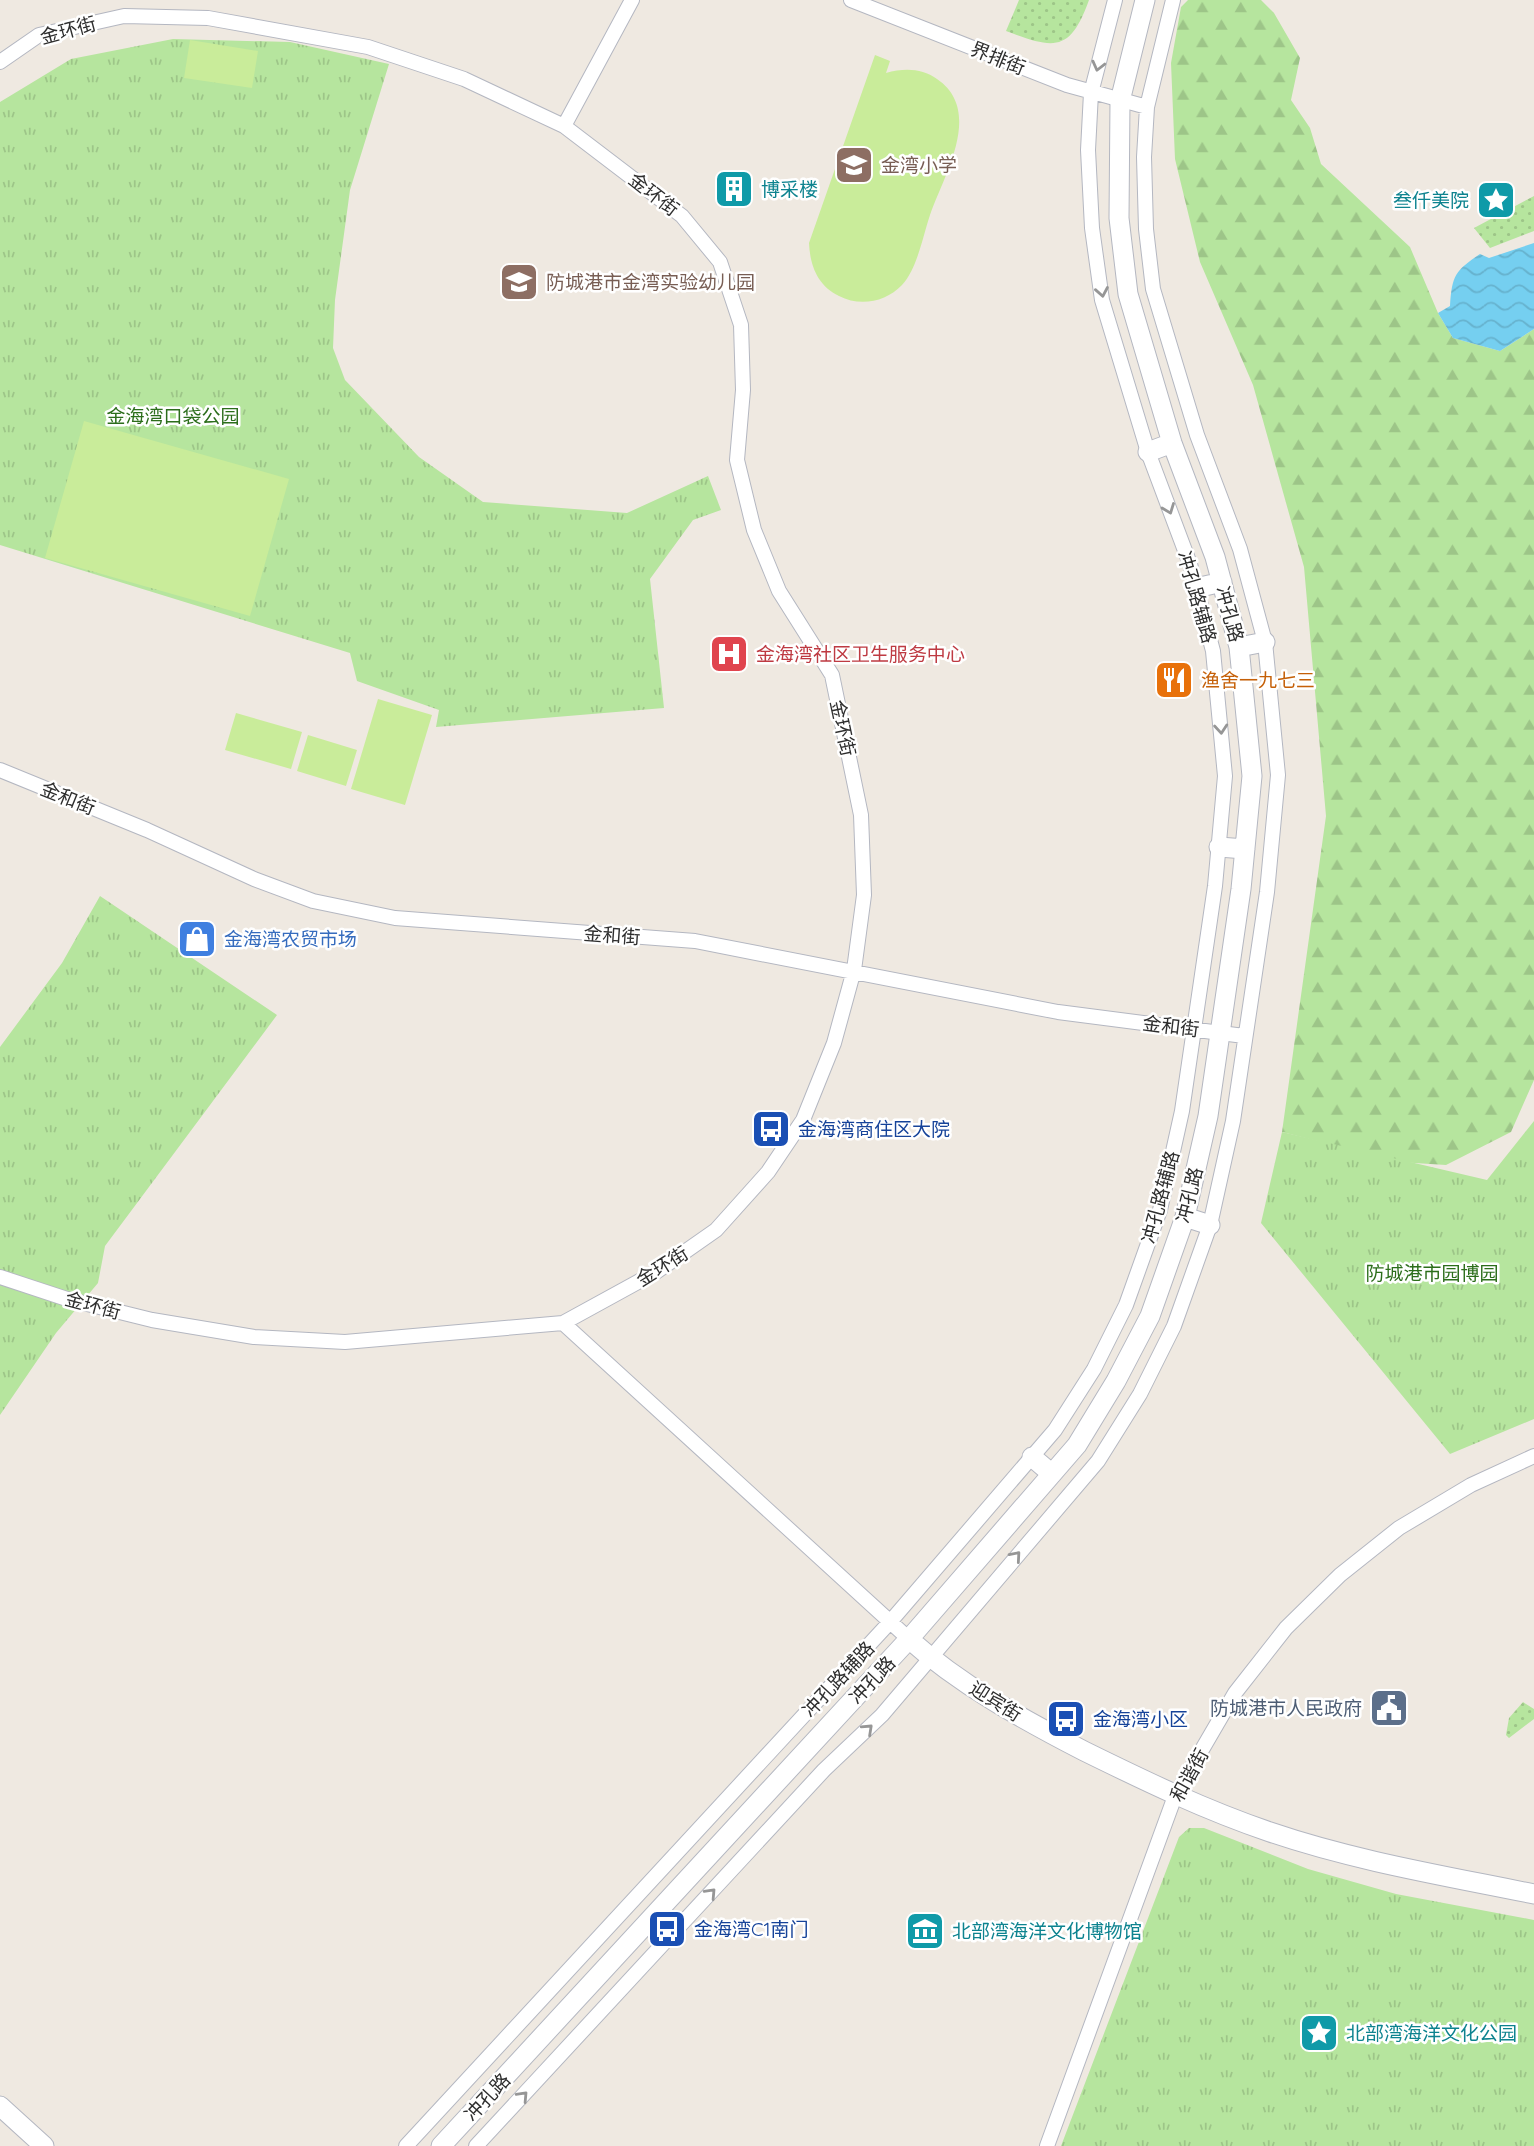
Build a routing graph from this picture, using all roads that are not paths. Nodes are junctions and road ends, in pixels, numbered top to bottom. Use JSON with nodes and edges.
{"nodes":[{"id":1,"x":632,"y":0,"type":"edge"},
{"id":2,"x":851,"y":0,"type":"edge"},
{"id":3,"x":1115,"y":0,"type":"edge"},
{"id":4,"x":1145,"y":0,"type":"edge"},
{"id":5,"x":1173,"y":0,"type":"edge"},
{"id":6,"x":0,"y":62,"type":"edge"},
{"id":7,"x":1091,"y":93,"type":"junction"},
{"id":8,"x":1120,"y":101,"type":"junction"},
{"id":9,"x":1147,"y":107,"type":"junction"},
{"id":10,"x":564,"y":126,"type":"junction"},
{"id":11,"x":1172,"y":443,"type":"junction"},
{"id":12,"x":1147,"y":452,"type":"junction"},
{"id":13,"x":1222,"y":582,"type":"junction"},
{"id":14,"x":1196,"y":588,"type":"junction"},
{"id":15,"x":1265,"y":642,"type":"junction"},
{"id":16,"x":1239,"y":647,"type":"junction"},
{"id":17,"x":0,"y":770,"type":"edge"},
{"id":18,"x":1219,"y":847,"type":"junction"},
{"id":19,"x":1245,"y":849,"type":"junction"},
{"id":20,"x":854,"y":970,"type":"junction"},
{"id":21,"x":1192,"y":1028,"type":"junction"},
{"id":22,"x":1218,"y":1032,"type":"junction"},
{"id":23,"x":1244,"y":1036,"type":"junction"},
{"id":24,"x":1185,"y":1217,"type":"junction"},
{"id":25,"x":1210,"y":1225,"type":"junction"},
{"id":26,"x":0,"y":1277,"type":"edge"},
{"id":27,"x":563,"y":1323,"type":"junction"},
{"id":28,"x":1534,"y":1456,"type":"edge"},
{"id":29,"x":1032,"y":1457,"type":"junction"},
{"id":30,"x":1052,"y":1474,"type":"junction"},
{"id":31,"x":890,"y":1622,"type":"junction"},
{"id":32,"x":909,"y":1639,"type":"junction"},
{"id":33,"x":930,"y":1658,"type":"junction"},
{"id":34,"x":1175,"y":1796,"type":"junction"},
{"id":35,"x":1534,"y":1894,"type":"edge"},
{"id":36,"x":0,"y":2106,"type":"edge"},
{"id":37,"x":44,"y":2146,"type":"edge"},
{"id":38,"x":406,"y":2146,"type":"edge"},
{"id":39,"x":442,"y":2146,"type":"edge"},
{"id":40,"x":477,"y":2146,"type":"edge"},
{"id":41,"x":1047,"y":2146,"type":"edge"}],
"edges":[{"from":1,"to":10,"type":"street"},
{"from":2,"to":7,"type":"street","name":"界排街"},
{"from":3,"to":7,"type":"street","name":"冲孔路辅路","one_way":true},
{"from":4,"to":8,"type":"main road","name":"冲孔路"},
{"from":5,"to":9,"type":"street"},
{"from":6,"to":10,"type":"street","name":"金环街"},
{"from":7,"to":8,"type":"street","name":"界排街"},
{"from":7,"to":12,"type":"street","name":"冲孔路辅路","one_way":true},
{"from":8,"to":9,"type":"street","name":"界排街"},
{"from":8,"to":11,"type":"main road","name":"冲孔路"},
{"from":9,"to":15,"type":"street"},
{"from":10,"to":20,"type":"street","name":"金环街"},
{"from":11,"to":12,"type":"main road"},
{"from":11,"to":13,"type":"main road","name":"冲孔路"},
{"from":12,"to":14,"type":"street","name":"冲孔路辅路","one_way":true},
{"from":13,"to":14,"type":"main road"},
{"from":13,"to":16,"type":"main road","name":"冲孔路"},
{"from":14,"to":18,"type":"street","name":"冲孔路辅路","one_way":true},
{"from":15,"to":16,"type":"main road"},
{"from":15,"to":23,"type":"street"},
{"from":16,"to":19,"type":"main road","name":"冲孔路"},
{"from":17,"to":20,"type":"street","name":"金和街"},
{"from":18,"to":19,"type":"main road"},
{"from":18,"to":21,"type":"street","name":"冲孔路辅路"},
{"from":19,"to":22,"type":"main road","name":"冲孔路"},
{"from":20,"to":21,"type":"street","name":"金和街"},
{"from":20,"to":27,"type":"street","name":"金环街"},
{"from":21,"to":22,"type":"street","name":"金和街"},
{"from":21,"to":29,"type":"street","name":"冲孔路辅路"},
{"from":22,"to":23,"type":"street","name":"金和街"},
{"from":22,"to":24,"type":"main road","name":"冲孔路"},
{"from":23,"to":25,"type":"street"},
{"from":24,"to":25,"type":"main road"},
{"from":24,"to":30,"type":"main road","name":"冲孔路"},
{"from":33,"to":25,"type":"street","one_way":true},
{"from":26,"to":27,"type":"street","name":"金环街"},
{"from":27,"to":31,"type":"street","name":"迎宾街"},
{"from":28,"to":34,"type":"street","name":"和谐街"},
{"from":29,"to":30,"type":"main road"},
{"from":29,"to":31,"type":"street","name":"冲孔路辅路"},
{"from":30,"to":32,"type":"main road","name":"冲孔路"},
{"from":31,"to":32,"type":"street","name":"迎宾街"},
{"from":31,"to":38,"type":"street","name":"冲孔路辅路"},
{"from":32,"to":33,"type":"main road","name":"迎宾街"},
{"from":32,"to":39,"type":"main road","name":"冲孔路"},
{"from":33,"to":34,"type":"main road","name":"迎宾街"},
{"from":40,"to":33,"type":"street","one_way":true},
{"from":34,"to":35,"type":"main road","name":"迎宾街"},
{"from":34,"to":41,"type":"street","name":"和谐街"},
{"from":36,"to":37,"type":"main road"}]}
